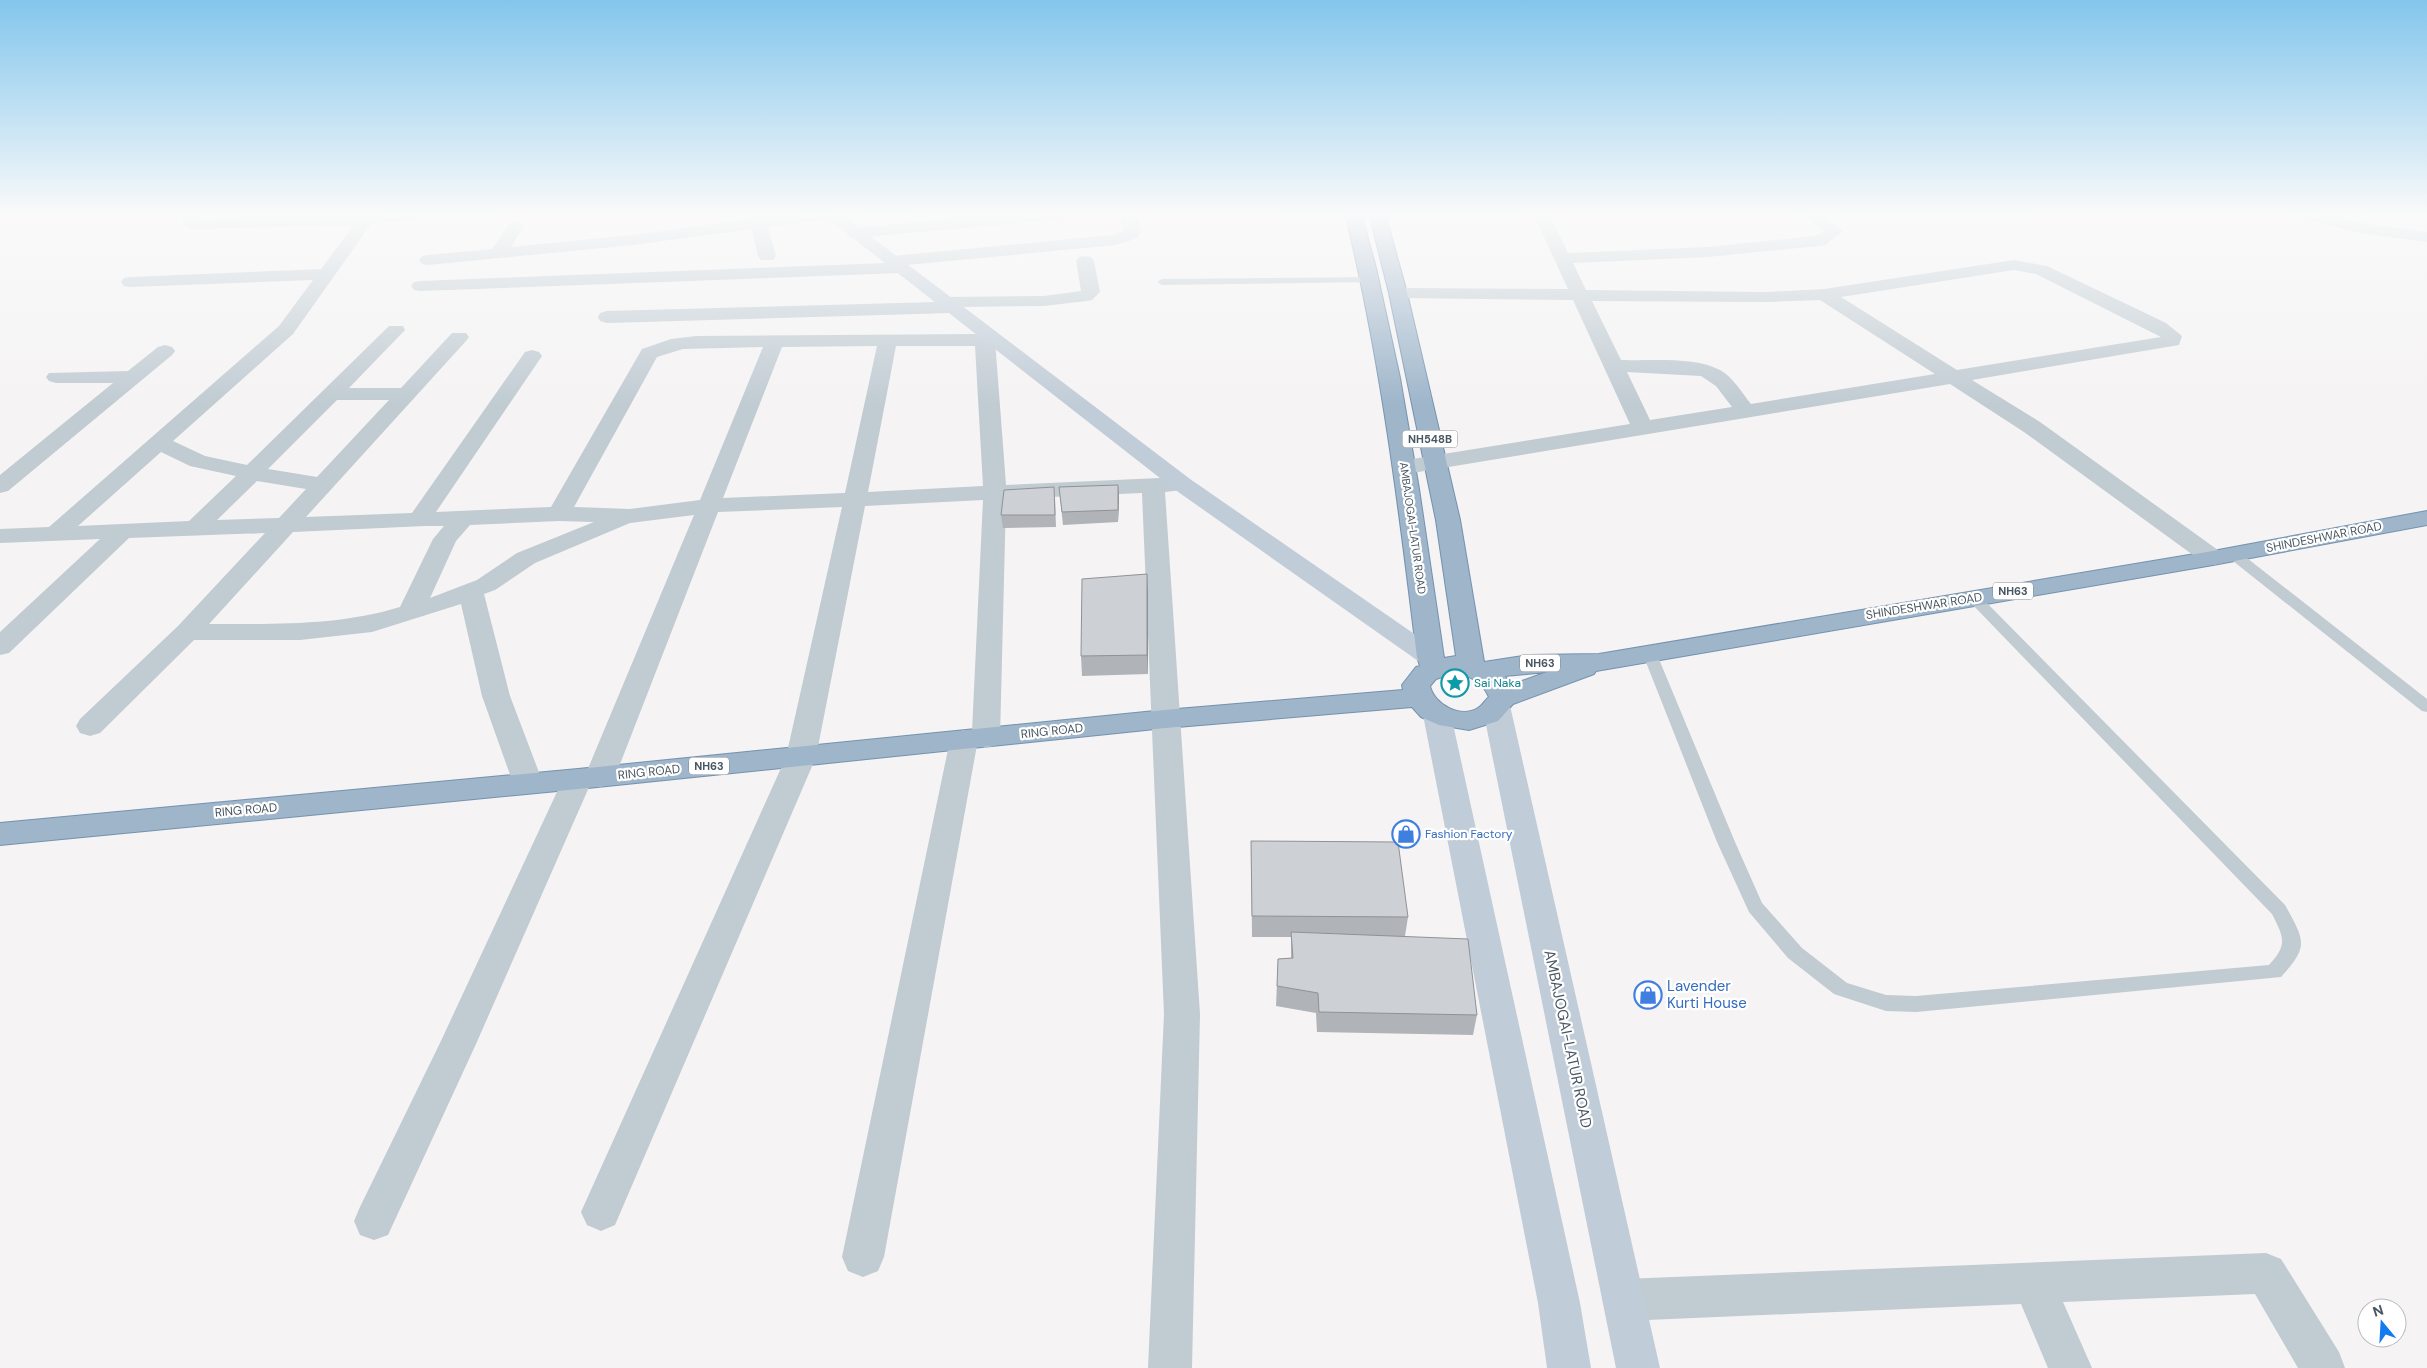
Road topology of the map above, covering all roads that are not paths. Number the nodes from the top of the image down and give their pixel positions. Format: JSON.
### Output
{"nodes":[{"id":1,"x":256,"y":277,"type":"edge"},
{"id":2,"x":324,"y":277,"type":"edge"},
{"id":3,"x":639,"y":277,"type":"edge"},
{"id":4,"x":911,"y":277,"type":"edge"},
{"id":5,"x":1088,"y":277,"type":"edge"},
{"id":6,"x":1371,"y":277,"type":"edge"},
{"id":7,"x":1394,"y":277,"type":"edge"},
{"id":8,"x":1571,"y":277,"type":"edge"},
{"id":9,"x":1936,"y":277,"type":"edge"},
{"id":10,"x":2055,"y":277,"type":"edge"},
{"id":11,"x":1372,"y":280,"type":"junction"},
{"id":12,"x":130,"y":282,"type":"dead end"},
{"id":13,"x":1162,"y":282,"type":"dead end"},
{"id":14,"x":462,"y":285,"type":"junction"},
{"id":15,"x":420,"y":286,"type":"dead end"},
{"id":16,"x":1398,"y":293,"type":"junction"},
{"id":17,"x":1580,"y":294,"type":"junction"},
{"id":18,"x":1824,"y":294,"type":"junction"},
{"id":19,"x":948,"y":305,"type":"junction"},
{"id":20,"x":445,"y":306,"type":"dead end"},
{"id":21,"x":607,"y":316,"type":"dead end"},
{"id":22,"x":396,"y":330,"type":"dead end"},
{"id":23,"x":985,"y":336,"type":"junction"},
{"id":24,"x":459,"y":337,"type":"dead end"},
{"id":25,"x":888,"y":340,"type":"junction"},
{"id":26,"x":775,"y":342,"type":"junction"},
{"id":27,"x":165,"y":351,"type":"dead end"},
{"id":28,"x":532,"y":356,"type":"dead end"},
{"id":29,"x":1614,"y":366,"type":"junction"},
{"id":30,"x":1953,"y":376,"type":"junction"},
{"id":31,"x":56,"y":377,"type":"dead end"},
{"id":32,"x":134,"y":377,"type":"junction"},
{"id":33,"x":332,"y":394,"type":"junction"},
{"id":34,"x":406,"y":394,"type":"junction"},
{"id":35,"x":1746,"y":411,"type":"junction"},
{"id":36,"x":1643,"y":428,"type":"junction"},
{"id":37,"x":159,"y":443,"type":"junction"},
{"id":38,"x":1435,"y":463,"type":"junction"},
{"id":39,"x":1406,"y":467,"type":"junction"},
{"id":40,"x":252,"y":473,"type":"junction"},
{"id":41,"x":1182,"y":484,"type":"junction"},
{"id":42,"x":324,"y":485,"type":"junction"},
{"id":43,"x":1153,"y":485,"type":"junction"},
{"id":44,"x":0,"y":486,"type":"edge"},
{"id":45,"x":995,"y":492,"type":"junction"},
{"id":46,"x":857,"y":499,"type":"junction"},
{"id":47,"x":708,"y":506,"type":"junction"},
{"id":48,"x":559,"y":514,"type":"junction"},
{"id":49,"x":630,"y":516,"type":"junction"},
{"id":50,"x":462,"y":518,"type":"junction"},
{"id":51,"x":2427,"y":518,"type":"edge"},
{"id":52,"x":418,"y":521,"type":"junction"},
{"id":53,"x":287,"y":526,"type":"junction"},
{"id":54,"x":195,"y":529,"type":"junction"},
{"id":55,"x":122,"y":532,"type":"junction"},
{"id":56,"x":55,"y":534,"type":"junction"},
{"id":57,"x":0,"y":536,"type":"edge"},
{"id":58,"x":2223,"y":556,"type":"junction"},
{"id":59,"x":471,"y":591,"type":"junction"},
{"id":60,"x":1974,"y":598,"type":"junction"},
{"id":61,"x":410,"y":613,"type":"junction"},
{"id":62,"x":187,"y":632,"type":"junction"},
{"id":63,"x":0,"y":647,"type":"edge"},
{"id":64,"x":1649,"y":652,"type":"junction"},
{"id":65,"x":1432,"y":662,"type":"junction"},
{"id":66,"x":1599,"y":662,"type":"junction"},
{"id":67,"x":1477,"y":669,"type":"junction"},
{"id":68,"x":1500,"y":704,"type":"junction"},
{"id":69,"x":1427,"y":706,"type":"junction"},
{"id":70,"x":2427,"y":707,"type":"edge"},
{"id":71,"x":1165,"y":719,"type":"junction"},
{"id":72,"x":90,"y":726,"type":"dead end"},
{"id":73,"x":975,"y":739,"type":"junction"},
{"id":74,"x":801,"y":757,"type":"junction"},
{"id":75,"x":589,"y":778,"type":"junction"},
{"id":76,"x":528,"y":783,"type":"junction"},
{"id":77,"x":0,"y":834,"type":"edge"},
{"id":78,"x":601,"y":1212,"type":"dead end"},
{"id":79,"x":374,"y":1221,"type":"dead end"},
{"id":80,"x":863,"y":1257,"type":"dead end"},
{"id":81,"x":2033,"y":1283,"type":"junction"},
{"id":82,"x":1624,"y":1300,"type":"junction"},
{"id":83,"x":1170,"y":1368,"type":"edge"},
{"id":84,"x":1569,"y":1368,"type":"edge"},
{"id":85,"x":1638,"y":1368,"type":"edge"},
{"id":86,"x":2070,"y":1368,"type":"edge"},
{"id":87,"x":2323,"y":1368,"type":"edge"}],
"edges":[{"from":1,"to":12,"type":"street"},
{"from":2,"to":37,"type":"street"},
{"from":3,"to":14,"type":"street"},
{"from":4,"to":19,"type":"main road"},
{"from":5,"to":19,"type":"street"},
{"from":6,"to":11,"type":"highway","name":"AMBAJOGAI-LATUR ROAD","number":"NH548B"},
{"from":7,"to":16,"type":"highway","number":"NH548B"},
{"from":8,"to":17,"type":"street"},
{"from":9,"to":18,"type":"street"},
{"from":10,"to":30,"type":"street"},
{"from":11,"to":13,"type":"lane"},
{"from":11,"to":39,"type":"highway","name":"AMBAJOGAI-LATUR ROAD","number":"NH548B"},
{"from":14,"to":15,"type":"street"},
{"from":14,"to":20,"type":"street"},
{"from":16,"to":17,"type":"street"},
{"from":16,"to":38,"type":"highway","number":"NH548B"},
{"from":17,"to":18,"type":"street"},
{"from":17,"to":29,"type":"street"},
{"from":18,"to":30,"type":"street"},
{"from":19,"to":21,"type":"street"},
{"from":19,"to":23,"type":"main road"},
{"from":22,"to":33,"type":"street"},
{"from":23,"to":25,"type":"street"},
{"from":23,"to":41,"type":"main road"},
{"from":23,"to":45,"type":"street"},
{"from":24,"to":34,"type":"street"},
{"from":25,"to":26,"type":"street"},
{"from":25,"to":46,"type":"street"},
{"from":26,"to":47,"type":"street"},
{"from":26,"to":48,"type":"street"},
{"from":27,"to":32,"type":"street"},
{"from":28,"to":52,"type":"street"},
{"from":29,"to":35,"type":"street"},
{"from":29,"to":36,"type":"street"},
{"from":30,"to":35,"type":"street"},
{"from":30,"to":58,"type":"street"},
{"from":31,"to":32,"type":"street"},
{"from":32,"to":44,"type":"street"},
{"from":33,"to":34,"type":"street"},
{"from":33,"to":40,"type":"street"},
{"from":34,"to":42,"type":"street"},
{"from":35,"to":36,"type":"street"},
{"from":36,"to":38,"type":"street"},
{"from":37,"to":40,"type":"street"},
{"from":37,"to":56,"type":"street"},
{"from":38,"to":39,"type":"street"},
{"from":38,"to":67,"type":"highway","number":"NH548B"},
{"from":39,"to":65,"type":"highway","name":"AMBAJOGAI-LATUR ROAD","number":"NH548B"},
{"from":40,"to":42,"type":"street"},
{"from":40,"to":54,"type":"street"},
{"from":41,"to":43,"type":"street"},
{"from":41,"to":65,"type":"main road"},
{"from":42,"to":53,"type":"street"},
{"from":43,"to":45,"type":"street"},
{"from":43,"to":71,"type":"street"},
{"from":45,"to":46,"type":"street"},
{"from":45,"to":73,"type":"street"},
{"from":46,"to":47,"type":"street"},
{"from":46,"to":74,"type":"street"},
{"from":47,"to":49,"type":"street"},
{"from":47,"to":75,"type":"street"},
{"from":48,"to":49,"type":"street"},
{"from":48,"to":50,"type":"street"},
{"from":49,"to":59,"type":"street"},
{"from":50,"to":52,"type":"street"},
{"from":50,"to":61,"type":"street"},
{"from":51,"to":58,"type":"highway","name":"SHINDESHWAR ROAD","number":"NH63"},
{"from":52,"to":53,"type":"street"},
{"from":53,"to":54,"type":"street"},
{"from":53,"to":62,"type":"street"},
{"from":54,"to":55,"type":"street"},
{"from":55,"to":56,"type":"street"},
{"from":55,"to":63,"type":"street"},
{"from":56,"to":57,"type":"street"},
{"from":58,"to":60,"type":"highway","name":"SHINDESHWAR ROAD","number":"NH63"},
{"from":58,"to":70,"type":"lane"},
{"from":59,"to":61,"type":"street"},
{"from":59,"to":76,"type":"street"},
{"from":60,"to":64,"type":"highway","name":"SHINDESHWAR ROAD","number":"NH63"},
{"from":60,"to":64,"type":"lane"},
{"from":61,"to":62,"type":"street"},
{"from":62,"to":72,"type":"street"},
{"from":64,"to":66,"type":"highway","name":"SHINDESHWAR ROAD","number":"NH63"},
{"from":65,"to":67,"type":"highway"},
{"from":65,"to":69,"type":"highway"},
{"from":66,"to":67,"type":"highway","name":"SHINDESHWAR ROAD","number":"NH63"},
{"from":66,"to":68,"type":"highway","name":"SHINDESHWAR ROAD","number":"NH63"},
{"from":67,"to":68,"type":"highway","name":"AMBAJOGAI-LATUR ROAD"},
{"from":68,"to":69,"type":"highway"},
{"from":68,"to":82,"type":"main road","name":"AMBAJOGAI-LATUR ROAD"},
{"from":69,"to":71,"type":"highway","name":"RING ROAD","number":"NH63"},
{"from":69,"to":84,"type":"main road"},
{"from":71,"to":73,"type":"highway","name":"RING ROAD","number":"NH63"},
{"from":71,"to":83,"type":"street"},
{"from":73,"to":74,"type":"highway","name":"RING ROAD","number":"NH63"},
{"from":73,"to":80,"type":"street"},
{"from":74,"to":75,"type":"highway","name":"RING ROAD","number":"NH63"},
{"from":74,"to":78,"type":"street"},
{"from":75,"to":76,"type":"highway","name":"RING ROAD","number":"NH63"},
{"from":75,"to":79,"type":"street"},
{"from":76,"to":77,"type":"highway","name":"RING ROAD","number":"NH63"},
{"from":81,"to":82,"type":"street"},
{"from":81,"to":86,"type":"street"},
{"from":81,"to":87,"type":"street"},
{"from":82,"to":85,"type":"main road","name":"AMBAJOGAI-LATUR ROAD"}]}
